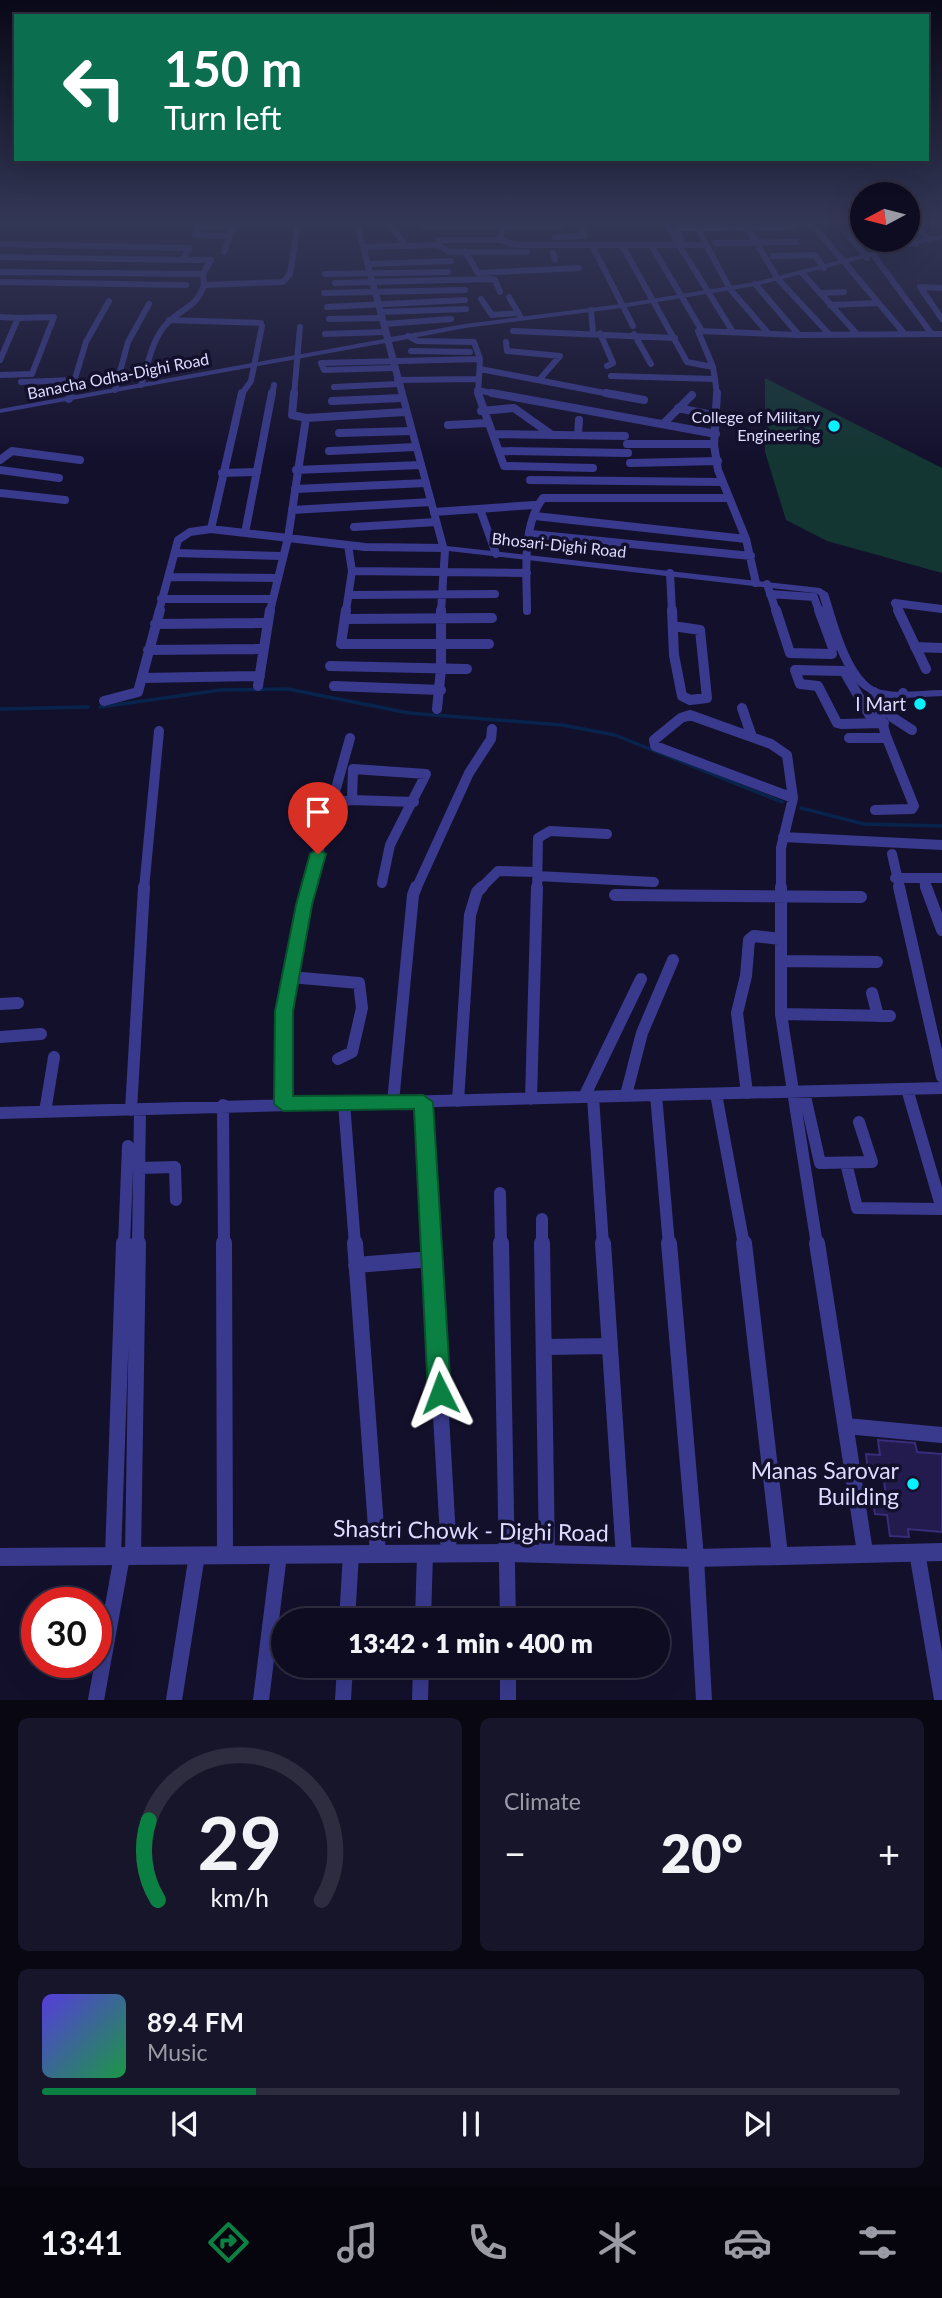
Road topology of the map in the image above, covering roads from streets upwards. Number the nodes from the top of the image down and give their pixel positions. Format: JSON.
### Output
{"nodes":[{"id":1,"x":108,"y":303,"type":"edge"},
{"id":2,"x":195,"y":303,"type":"edge"},
{"id":3,"x":379,"y":303,"type":"edge"},
{"id":4,"x":453,"y":303,"type":"edge"},
{"id":5,"x":484,"y":303,"type":"edge"},
{"id":6,"x":512,"y":303,"type":"edge"},
{"id":7,"x":642,"y":303,"type":"edge"},
{"id":8,"x":653,"y":303,"type":"edge"},
{"id":9,"x":684,"y":303,"type":"edge"},
{"id":10,"x":713,"y":303,"type":"edge"},
{"id":11,"x":742,"y":303,"type":"edge"},
{"id":12,"x":772,"y":303,"type":"edge"},
{"id":13,"x":801,"y":303,"type":"edge"},
{"id":14,"x":870,"y":303,"type":"edge"},
{"id":15,"x":878,"y":303,"type":"edge"},
{"id":16,"x":907,"y":303,"type":"edge"},
{"id":17,"x":149,"y":304,"type":"dead end"},
{"id":18,"x":830,"y":305,"type":"joint"},
{"id":19,"x":621,"y":306,"type":"junction"},
{"id":20,"x":327,"y":307,"type":"dead end"},
{"id":21,"x":466,"y":309,"type":"dead end"},
{"id":22,"x":591,"y":310,"type":"junction"},
{"id":23,"x":558,"y":314,"type":"junction"},
{"id":24,"x":519,"y":316,"type":"junction"},
{"id":25,"x":0,"y":317,"type":"edge"},
{"id":26,"x":19,"y":318,"type":"junction"},
{"id":27,"x":329,"y":319,"type":"dead end"},
{"id":28,"x":451,"y":319,"type":"dead end"},
{"id":29,"x":169,"y":320,"type":"junction"},
{"id":30,"x":383,"y":322,"type":"junction"},
{"id":31,"x":300,"y":327,"type":"dead end"},
{"id":32,"x":633,"y":330,"type":"junction"},
{"id":33,"x":513,"y":331,"type":"dead end"},
{"id":34,"x":702,"y":331,"type":"junction"},
{"id":35,"x":558,"y":332,"type":"junction"},
{"id":36,"x":733,"y":332,"type":"junction"},
{"id":37,"x":903,"y":332,"type":"junction"},
{"id":38,"x":596,"y":333,"type":"junction"},
{"id":39,"x":768,"y":333,"type":"junction"},
{"id":40,"x":931,"y":333,"type":"junction"},
{"id":41,"x":325,"y":334,"type":"dead end"},
{"id":42,"x":858,"y":334,"type":"junction"},
{"id":43,"x":942,"y":334,"type":"edge"},
{"id":44,"x":799,"y":335,"type":"junction"},
{"id":45,"x":830,"y":335,"type":"junction"},
{"id":46,"x":408,"y":336,"type":"junction"},
{"id":47,"x":675,"y":338,"type":"junction"},
{"id":48,"x":506,"y":342,"type":"dead end"},
{"id":49,"x":411,"y":352,"type":"dead end"},
{"id":50,"x":478,"y":355,"type":"junction"},
{"id":51,"x":295,"y":356,"type":"junction"},
{"id":52,"x":0,"y":360,"type":"edge"},
{"id":53,"x":255,"y":363,"type":"junction"},
{"id":54,"x":393,"y":363,"type":"junction"},
{"id":55,"x":651,"y":364,"type":"dead end"},
{"id":56,"x":607,"y":366,"type":"dead end"},
{"id":57,"x":713,"y":367,"type":"junction"},
{"id":58,"x":480,"y":369,"type":"junction"},
{"id":59,"x":0,"y":375,"type":"edge"},
{"id":60,"x":611,"y":376,"type":"dead end"},
{"id":61,"x":31,"y":378,"type":"junction"},
{"id":62,"x":479,"y":379,"type":"junction"},
{"id":63,"x":715,"y":379,"type":"junction"},
{"id":64,"x":74,"y":380,"type":"junction"},
{"id":65,"x":539,"y":380,"type":"junction"},
{"id":66,"x":0,"y":382,"type":"edge"},
{"id":67,"x":397,"y":382,"type":"junction"},
{"id":68,"x":601,"y":383,"type":"dead end"},
{"id":69,"x":141,"y":385,"type":"junction"},
{"id":70,"x":274,"y":386,"type":"dead end"},
{"id":71,"x":574,"y":386,"type":"junction"},
{"id":72,"x":334,"y":387,"type":"dead end"},
{"id":73,"x":115,"y":390,"type":"junction"},
{"id":74,"x":477,"y":390,"type":"junction"},
{"id":75,"x":594,"y":390,"type":"junction"},
{"id":76,"x":624,"y":393,"type":"junction"},
{"id":77,"x":692,"y":395,"type":"dead end"},
{"id":78,"x":401,"y":398,"type":"junction"},
{"id":79,"x":69,"y":399,"type":"junction"},
{"id":80,"x":644,"y":400,"type":"dead end"},
{"id":81,"x":332,"y":401,"type":"dead end"},
{"id":82,"x":558,"y":404,"type":"junction"},
{"id":83,"x":619,"y":404,"type":"dead end"},
{"id":84,"x":678,"y":408,"type":"junction"},
{"id":85,"x":0,"y":411,"type":"edge"},
{"id":86,"x":481,"y":411,"type":"junction"},
{"id":87,"x":405,"y":412,"type":"junction"},
{"id":88,"x":707,"y":414,"type":"dead end"},
{"id":89,"x":306,"y":418,"type":"junction"},
{"id":90,"x":579,"y":419,"type":"dead end"},
{"id":91,"x":487,"y":423,"type":"junction"},
{"id":92,"x":663,"y":424,"type":"junction"},
{"id":93,"x":448,"y":425,"type":"dead end"},
{"id":94,"x":411,"y":431,"type":"junction"},
{"id":95,"x":339,"y":433,"type":"dead end"},
{"id":96,"x":495,"y":434,"type":"junction"},
{"id":97,"x":716,"y":434,"type":"junction"},
{"id":98,"x":552,"y":435,"type":"junction"},
{"id":99,"x":578,"y":435,"type":"junction"},
{"id":100,"x":626,"y":441,"type":"junction"},
{"id":101,"x":714,"y":444,"type":"junction"},
{"id":102,"x":416,"y":447,"type":"junction"},
{"id":103,"x":329,"y":451,"type":"dead end"},
{"id":104,"x":500,"y":451,"type":"junction"},
{"id":105,"x":0,"y":460,"type":"edge"},
{"id":106,"x":80,"y":460,"type":"dead end"},
{"id":107,"x":718,"y":461,"type":"junction"},
{"id":108,"x":630,"y":463,"type":"junction"},
{"id":109,"x":422,"y":465,"type":"junction"},
{"id":110,"x":593,"y":468,"type":"dead end"},
{"id":111,"x":0,"y":470,"type":"edge"},
{"id":112,"x":296,"y":470,"type":"junction"},
{"id":113,"x":222,"y":472,"type":"junction"},
{"id":114,"x":257,"y":472,"type":"junction"},
{"id":115,"x":58,"y":478,"type":"dead end"},
{"id":116,"x":530,"y":480,"type":"dead end"},
{"id":117,"x":631,"y":480,"type":"junction"},
{"id":118,"x":721,"y":482,"type":"junction"},
{"id":119,"x":426,"y":483,"type":"junction"},
{"id":120,"x":295,"y":489,"type":"junction"},
{"id":121,"x":0,"y":493,"type":"edge"},
{"id":122,"x":633,"y":497,"type":"junction"},
{"id":123,"x":726,"y":498,"type":"junction"},
{"id":124,"x":65,"y":500,"type":"dead end"},
{"id":125,"x":431,"y":502,"type":"junction"},
{"id":126,"x":534,"y":505,"type":"junction"},
{"id":127,"x":480,"y":509,"type":"junction"},
{"id":128,"x":292,"y":510,"type":"junction"},
{"id":129,"x":434,"y":512,"type":"junction"},
{"id":130,"x":535,"y":516,"type":"junction"},
{"id":131,"x":436,"y":522,"type":"junction"},
{"id":132,"x":354,"y":527,"type":"dead end"},
{"id":133,"x":211,"y":529,"type":"junction"},
{"id":134,"x":246,"y":533,"type":"junction"},
{"id":135,"x":531,"y":534,"type":"junction"},
{"id":136,"x":288,"y":538,"type":"junction"},
{"id":137,"x":746,"y":538,"type":"junction"},
{"id":138,"x":348,"y":545,"type":"junction"},
{"id":139,"x":444,"y":549,"type":"junction"},
{"id":140,"x":175,"y":553,"type":"junction"},
{"id":141,"x":496,"y":554,"type":"junction"},
{"id":142,"x":281,"y":556,"type":"junction"},
{"id":143,"x":751,"y":556,"type":"junction"},
{"id":144,"x":527,"y":558,"type":"junction"},
{"id":145,"x":352,"y":571,"type":"junction"},
{"id":146,"x":441,"y":572,"type":"junction"},
{"id":147,"x":527,"y":573,"type":"junction"},
{"id":148,"x":670,"y":573,"type":"junction"},
{"id":149,"x":168,"y":578,"type":"junction"},
{"id":150,"x":276,"y":578,"type":"junction"},
{"id":151,"x":756,"y":583,"type":"junction"},
{"id":152,"x":769,"y":589,"type":"junction"},
{"id":153,"x":495,"y":594,"type":"dead end"},
{"id":154,"x":350,"y":595,"type":"junction"},
{"id":155,"x":440,"y":595,"type":"junction"},
{"id":156,"x":161,"y":599,"type":"junction"},
{"id":157,"x":272,"y":599,"type":"junction"},
{"id":158,"x":942,"y":609,"type":"edge"},
{"id":159,"x":527,"y":611,"type":"dead end"},
{"id":160,"x":492,"y":618,"type":"dead end"},
{"id":161,"x":439,"y":619,"type":"junction"},
{"id":162,"x":347,"y":620,"type":"junction"},
{"id":163,"x":267,"y":623,"type":"junction"},
{"id":164,"x":155,"y":624,"type":"junction"},
{"id":165,"x":673,"y":626,"type":"junction"},
{"id":166,"x":442,"y":643,"type":"junction"},
{"id":167,"x":489,"y":644,"type":"dead end"},
{"id":168,"x":915,"y":648,"type":"junction"},
{"id":169,"x":942,"y":648,"type":"edge"},
{"id":170,"x":263,"y":649,"type":"junction"},
{"id":171,"x":148,"y":650,"type":"junction"},
{"id":172,"x":330,"y":666,"type":"dead end"},
{"id":173,"x":442,"y":668,"type":"junction"},
{"id":174,"x":467,"y":669,"type":"dead end"},
{"id":175,"x":926,"y":669,"type":"dead end"},
{"id":176,"x":142,"y":678,"type":"junction"},
{"id":177,"x":334,"y":686,"type":"dead end"},
{"id":178,"x":441,"y":690,"type":"junction"},
{"id":179,"x":874,"y":692,"type":"junction"},
{"id":180,"x":903,"y":693,"type":"junction"},
{"id":181,"x":942,"y":693,"type":"edge"},
{"id":182,"x":104,"y":701,"type":"dead end"},
{"id":183,"x":742,"y":708,"type":"dead end"},
{"id":184,"x":437,"y":709,"type":"dead end"},
{"id":185,"x":879,"y":723,"type":"junction"},
{"id":186,"x":492,"y":729,"type":"dead end"},
{"id":187,"x":912,"y":730,"type":"dead end"},
{"id":188,"x":159,"y":731,"type":"dead end"},
{"id":189,"x":752,"y":737,"type":"junction"},
{"id":190,"x":350,"y":738,"type":"dead end"},
{"id":191,"x":849,"y":738,"type":"dead end"},
{"id":192,"x":887,"y":738,"type":"junction"},
{"id":193,"x":793,"y":798,"type":"junction"},
{"id":194,"x":352,"y":800,"type":"junction"},
{"id":195,"x":414,"y":802,"type":"junction"},
{"id":196,"x":332,"y":803,"type":"junction"},
{"id":197,"x":875,"y":810,"type":"dead end"},
{"id":198,"x":607,"y":834,"type":"dead end"},
{"id":199,"x":783,"y":837,"type":"junction"},
{"id":200,"x":942,"y":845,"type":"edge"},
{"id":201,"x":892,"y":854,"type":"dead end"},
{"id":202,"x":537,"y":874,"type":"junction"},
{"id":203,"x":895,"y":878,"type":"junction"},
{"id":204,"x":923,"y":878,"type":"junction"},
{"id":205,"x":942,"y":878,"type":"edge"},
{"id":206,"x":654,"y":882,"type":"dead end"},
{"id":207,"x":382,"y":883,"type":"dead end"},
{"id":208,"x":615,"y":895,"type":"dead end"},
{"id":209,"x":782,"y":896,"type":"junction"},
{"id":210,"x":860,"y":897,"type":"dead end"},
{"id":211,"x":942,"y":930,"type":"edge"},
{"id":212,"x":781,"y":939,"type":"junction"},
{"id":213,"x":673,"y":960,"type":"dead end"},
{"id":214,"x":781,"y":961,"type":"junction"},
{"id":215,"x":877,"y":962,"type":"dead end"},
{"id":216,"x":290,"y":977,"type":"junction"},
{"id":217,"x":641,"y":979,"type":"dead end"},
{"id":218,"x":872,"y":993,"type":"dead end"},
{"id":219,"x":18,"y":1003,"type":"dead end"},
{"id":220,"x":0,"y":1004,"type":"edge"},
{"id":221,"x":781,"y":1014,"type":"junction"},
{"id":222,"x":41,"y":1034,"type":"dead end"},
{"id":223,"x":0,"y":1037,"type":"edge"},
{"id":224,"x":54,"y":1057,"type":"dead end"},
{"id":225,"x":338,"y":1059,"type":"dead end"},
{"id":226,"x":942,"y":1077,"type":"edge"},
{"id":227,"x":942,"y":1088,"type":"edge"},
{"id":228,"x":907,"y":1089,"type":"junction"},
{"id":229,"x":799,"y":1092,"type":"junction"},
{"id":230,"x":747,"y":1093,"type":"junction"},
{"id":231,"x":716,"y":1094,"type":"junction"},
{"id":232,"x":626,"y":1095,"type":"junction"},
{"id":233,"x":656,"y":1095,"type":"junction"},
{"id":234,"x":589,"y":1097,"type":"junction"},
{"id":235,"x":531,"y":1098,"type":"junction"},
{"id":236,"x":458,"y":1101,"type":"junction"},
{"id":237,"x":393,"y":1102,"type":"junction"},
{"id":238,"x":423,"y":1102,"type":"junction"},
{"id":239,"x":344,"y":1103,"type":"junction"},
{"id":240,"x":283,"y":1104,"type":"junction"},
{"id":241,"x":223,"y":1105,"type":"junction"},
{"id":242,"x":136,"y":1109,"type":"junction"},
{"id":243,"x":45,"y":1112,"type":"junction"},
{"id":244,"x":0,"y":1113,"type":"edge"},
{"id":245,"x":859,"y":1122,"type":"dead end"},
{"id":246,"x":128,"y":1146,"type":"dead end"},
{"id":247,"x":846,"y":1163,"type":"junction"},
{"id":248,"x":139,"y":1168,"type":"junction"},
{"id":249,"x":500,"y":1193,"type":"dead end"},
{"id":250,"x":176,"y":1200,"type":"dead end"},
{"id":251,"x":542,"y":1219,"type":"dead end"},
{"id":252,"x":432,"y":1259,"type":"junction"},
{"id":253,"x":356,"y":1265,"type":"junction"},
{"id":254,"x":544,"y":1346,"type":"junction"},
{"id":255,"x":610,"y":1346,"type":"junction"},
{"id":256,"x":846,"y":1426,"type":"junction"},
{"id":257,"x":942,"y":1436,"type":"edge"},
{"id":258,"x":865,"y":1552,"type":"junction"},
{"id":259,"x":917,"y":1552,"type":"junction"},
{"id":260,"x":942,"y":1552,"type":"edge"},
{"id":261,"x":508,"y":1553,"type":"junction"},
{"id":262,"x":351,"y":1554,"type":"junction"},
{"id":263,"x":378,"y":1554,"type":"junction"},
{"id":264,"x":425,"y":1554,"type":"junction"},
{"id":265,"x":449,"y":1554,"type":"junction"},
{"id":266,"x":197,"y":1555,"type":"junction"},
{"id":267,"x":225,"y":1555,"type":"junction"},
{"id":268,"x":278,"y":1555,"type":"junction"},
{"id":269,"x":547,"y":1555,"type":"junction"},
{"id":270,"x":780,"y":1555,"type":"junction"},
{"id":271,"x":123,"y":1556,"type":"junction"},
{"id":272,"x":0,"y":1557,"type":"edge"},
{"id":273,"x":625,"y":1557,"type":"junction"},
{"id":274,"x":696,"y":1558,"type":"junction"},
{"id":275,"x":348,"y":1608,"type":"edge"},
{"id":276,"x":423,"y":1608,"type":"edge"},
{"id":277,"x":508,"y":1608,"type":"edge"},
{"id":278,"x":344,"y":1678,"type":"edge"},
{"id":279,"x":421,"y":1678,"type":"edge"},
{"id":280,"x":508,"y":1678,"type":"edge"},
{"id":281,"x":96,"y":1699,"type":"edge"},
{"id":282,"x":174,"y":1699,"type":"edge"},
{"id":283,"x":261,"y":1699,"type":"edge"},
{"id":284,"x":343,"y":1699,"type":"edge"},
{"id":285,"x":420,"y":1699,"type":"edge"},
{"id":286,"x":508,"y":1699,"type":"edge"},
{"id":287,"x":704,"y":1699,"type":"edge"},
{"id":288,"x":942,"y":1699,"type":"edge"}],
"edges":[{"from":1,"to":64,"type":"street"},
{"from":2,"to":29,"type":"street"},
{"from":3,"to":30,"type":"street"},
{"from":4,"to":30,"type":"street"},
{"from":5,"to":24,"type":"street"},
{"from":6,"to":24,"type":"street"},
{"from":7,"to":19,"type":"street","name":"Banacha Odha-Dighi Road"},
{"from":8,"to":47,"type":"street"},
{"from":9,"to":34,"type":"street"},
{"from":10,"to":36,"type":"street"},
{"from":11,"to":39,"type":"street"},
{"from":12,"to":44,"type":"street"},
{"from":13,"to":45,"type":"street"},
{"from":14,"to":18,"type":"street"},
{"from":15,"to":37,"type":"street"},
{"from":16,"to":40,"type":"street"},
{"from":17,"to":73,"type":"street"},
{"from":18,"to":42,"type":"street"},
{"from":19,"to":22,"type":"street","name":"Banacha Odha-Dighi Road"},
{"from":19,"to":32,"type":"street"},
{"from":20,"to":30,"type":"street"},
{"from":21,"to":30,"type":"street"},
{"from":22,"to":23,"type":"street","name":"Banacha Odha-Dighi Road"},
{"from":22,"to":38,"type":"street"},
{"from":23,"to":24,"type":"street","name":"Banacha Odha-Dighi Road"},
{"from":23,"to":35,"type":"street"},
{"from":24,"to":46,"type":"street","name":"Banacha Odha-Dighi Road"},
{"from":25,"to":26,"type":"street"},
{"from":26,"to":52,"type":"street"},
{"from":26,"to":61,"type":"street"},
{"from":27,"to":30,"type":"street"},
{"from":28,"to":30,"type":"street"},
{"from":29,"to":53,"type":"street"},
{"from":29,"to":69,"type":"street"},
{"from":30,"to":41,"type":"street"},
{"from":30,"to":46,"type":"street","name":"Banacha Odha-Dighi Road"},
{"from":30,"to":51,"type":"street","name":"Banacha Odha-Dighi Road"},
{"from":30,"to":54,"type":"street"},
{"from":31,"to":51,"type":"street"},
{"from":32,"to":38,"type":"street"},
{"from":32,"to":47,"type":"street"},
{"from":32,"to":55,"type":"street"},
{"from":33,"to":35,"type":"street"},
{"from":34,"to":36,"type":"street"},
{"from":34,"to":57,"type":"street"},
{"from":35,"to":38,"type":"street"},
{"from":36,"to":39,"type":"street"},
{"from":37,"to":40,"type":"street"},
{"from":37,"to":42,"type":"street"},
{"from":38,"to":56,"type":"street"},
{"from":39,"to":44,"type":"street"},
{"from":40,"to":43,"type":"street"},
{"from":42,"to":45,"type":"street"},
{"from":44,"to":45,"type":"street"},
{"from":46,"to":50,"type":"street"},
{"from":47,"to":57,"type":"street"},
{"from":48,"to":65,"type":"street"},
{"from":49,"to":50,"type":"street"},
{"from":50,"to":54,"type":"street"},
{"from":50,"to":58,"type":"street"},
{"from":51,"to":53,"type":"street","name":"Banacha Odha-Dighi Road"},
{"from":51,"to":89,"type":"street"},
{"from":53,"to":69,"type":"street","name":"Banacha Odha-Dighi Road"},
{"from":53,"to":113,"type":"street"},
{"from":54,"to":54,"type":"street"},
{"from":54,"to":67,"type":"street"},
{"from":57,"to":63,"type":"street"},
{"from":58,"to":62,"type":"street"},
{"from":58,"to":65,"type":"street"},
{"from":59,"to":61,"type":"street"},
{"from":60,"to":63,"type":"street"},
{"from":61,"to":64,"type":"street"},
{"from":61,"to":66,"type":"street"},
{"from":62,"to":67,"type":"street"},
{"from":62,"to":74,"type":"street"},
{"from":63,"to":97,"type":"street"},
{"from":64,"to":79,"type":"street"},
{"from":65,"to":71,"type":"street"},
{"from":67,"to":72,"type":"street"},
{"from":67,"to":78,"type":"street"},
{"from":68,"to":75,"type":"street"},
{"from":69,"to":73,"type":"street","name":"Banacha Odha-Dighi Road"},
{"from":70,"to":114,"type":"street"},
{"from":71,"to":75,"type":"street"},
{"from":71,"to":82,"type":"street"},
{"from":73,"to":79,"type":"street","name":"Banacha Odha-Dighi Road"},
{"from":74,"to":82,"type":"street"},
{"from":74,"to":86,"type":"street"},
{"from":75,"to":76,"type":"street"},
{"from":76,"to":80,"type":"street"},
{"from":76,"to":83,"type":"street"},
{"from":77,"to":84,"type":"street"},
{"from":78,"to":81,"type":"street"},
{"from":78,"to":87,"type":"street"},
{"from":79,"to":85,"type":"street","name":"Banacha Odha-Dighi Road"},
{"from":82,"to":92,"type":"street"},
{"from":84,"to":88,"type":"street"},
{"from":84,"to":92,"type":"street"},
{"from":86,"to":91,"type":"street"},
{"from":86,"to":98,"type":"street"},
{"from":87,"to":89,"type":"street"},
{"from":87,"to":94,"type":"street"},
{"from":89,"to":112,"type":"street"},
{"from":90,"to":99,"type":"street"},
{"from":91,"to":93,"type":"street"},
{"from":91,"to":96,"type":"street"},
{"from":92,"to":97,"type":"street"},
{"from":94,"to":95,"type":"street"},
{"from":94,"to":102,"type":"street"},
{"from":96,"to":98,"type":"street"},
{"from":96,"to":104,"type":"street"},
{"from":97,"to":101,"type":"street"},
{"from":98,"to":99,"type":"street"},
{"from":99,"to":100,"type":"street"},
{"from":100,"to":101,"type":"street"},
{"from":100,"to":104,"type":"street"},
{"from":100,"to":108,"type":"street"},
{"from":101,"to":107,"type":"street"},
{"from":102,"to":103,"type":"street"},
{"from":102,"to":109,"type":"street"},
{"from":104,"to":110,"type":"street"},
{"from":105,"to":106,"type":"street"},
{"from":107,"to":108,"type":"street"},
{"from":107,"to":118,"type":"street"},
{"from":108,"to":117,"type":"street"},
{"from":109,"to":112,"type":"street"},
{"from":109,"to":119,"type":"street"},
{"from":111,"to":115,"type":"street"},
{"from":112,"to":120,"type":"street"},
{"from":113,"to":114,"type":"street"},
{"from":113,"to":133,"type":"street"},
{"from":114,"to":134,"type":"street"},
{"from":116,"to":117,"type":"street"},
{"from":117,"to":118,"type":"street"},
{"from":117,"to":122,"type":"street"},
{"from":118,"to":123,"type":"street"},
{"from":119,"to":120,"type":"street"},
{"from":119,"to":125,"type":"street"},
{"from":120,"to":128,"type":"street"},
{"from":121,"to":124,"type":"street"},
{"from":122,"to":123,"type":"street"},
{"from":122,"to":126,"type":"street"},
{"from":123,"to":137,"type":"street"},
{"from":125,"to":128,"type":"street"},
{"from":125,"to":129,"type":"street"},
{"from":126,"to":127,"type":"street"},
{"from":126,"to":130,"type":"street"},
{"from":127,"to":129,"type":"street"},
{"from":127,"to":141,"type":"street"},
{"from":128,"to":136,"type":"street"},
{"from":129,"to":131,"type":"street"},
{"from":130,"to":135,"type":"street"},
{"from":130,"to":137,"type":"street"},
{"from":131,"to":132,"type":"street"},
{"from":131,"to":139,"type":"street"},
{"from":133,"to":134,"type":"street"},
{"from":133,"to":140,"type":"street"},
{"from":134,"to":136,"type":"street"},
{"from":135,"to":143,"type":"street"},
{"from":135,"to":144,"type":"street"},
{"from":136,"to":138,"type":"street"},
{"from":136,"to":142,"type":"street"},
{"from":137,"to":143,"type":"street"},
{"from":138,"to":139,"type":"street"},
{"from":138,"to":145,"type":"street"},
{"from":139,"to":141,"type":"street","name":"Bhosari-Dighi Road"},
{"from":139,"to":146,"type":"street"},
{"from":140,"to":142,"type":"street"},
{"from":140,"to":149,"type":"street"},
{"from":141,"to":144,"type":"street","name":"Bhosari-Dighi Road"},
{"from":142,"to":150,"type":"street"},
{"from":143,"to":151,"type":"street"},
{"from":144,"to":147,"type":"street"},
{"from":144,"to":148,"type":"street","name":"Bhosari-Dighi Road"},
{"from":145,"to":146,"type":"street"},
{"from":145,"to":154,"type":"street"},
{"from":146,"to":147,"type":"street"},
{"from":146,"to":155,"type":"street"},
{"from":147,"to":159,"type":"street"},
{"from":148,"to":151,"type":"street","name":"Bhosari-Dighi Road"},
{"from":148,"to":165,"type":"street"},
{"from":149,"to":150,"type":"street"},
{"from":149,"to":156,"type":"street"},
{"from":150,"to":157,"type":"street"},
{"from":151,"to":152,"type":"street","name":"Bhosari-Dighi Road"},
{"from":152,"to":152,"type":"street"},
{"from":152,"to":179,"type":"street","name":"Bhosari-Dighi Road"},
{"from":153,"to":155,"type":"street"},
{"from":154,"to":155,"type":"street"},
{"from":154,"to":162,"type":"street"},
{"from":155,"to":161,"type":"street"},
{"from":156,"to":157,"type":"street"},
{"from":156,"to":164,"type":"street"},
{"from":157,"to":163,"type":"street"},
{"from":158,"to":168,"type":"street"},
{"from":160,"to":161,"type":"street"},
{"from":161,"to":162,"type":"street"},
{"from":161,"to":166,"type":"street"},
{"from":162,"to":166,"type":"street"},
{"from":163,"to":164,"type":"street"},
{"from":163,"to":170,"type":"street"},
{"from":164,"to":171,"type":"street"},
{"from":165,"to":165,"type":"street"},
{"from":166,"to":167,"type":"street"},
{"from":166,"to":173,"type":"street"},
{"from":168,"to":169,"type":"street"},
{"from":168,"to":175,"type":"street"},
{"from":170,"to":171,"type":"street"},
{"from":170,"to":176,"type":"street"},
{"from":171,"to":176,"type":"street"},
{"from":172,"to":173,"type":"street"},
{"from":173,"to":174,"type":"street"},
{"from":173,"to":178,"type":"street"},
{"from":176,"to":182,"type":"street"},
{"from":177,"to":178,"type":"street"},
{"from":178,"to":184,"type":"street"},
{"from":179,"to":180,"type":"street"},
{"from":179,"to":185,"type":"street"},
{"from":180,"to":181,"type":"street"},
{"from":180,"to":187,"type":"street"},
{"from":183,"to":189,"type":"street"},
{"from":185,"to":185,"type":"street"},
{"from":185,"to":192,"type":"street"},
{"from":186,"to":237,"type":"street"},
{"from":188,"to":242,"type":"street"},
{"from":189,"to":193,"type":"street"},
{"from":189,"to":193,"type":"street"},
{"from":190,"to":196,"type":"street"},
{"from":191,"to":192,"type":"street"},
{"from":192,"to":197,"type":"street"},
{"from":193,"to":199,"type":"street"},
{"from":194,"to":195,"type":"street"},
{"from":194,"to":195,"type":"street"},
{"from":194,"to":196,"type":"street"},
{"from":195,"to":207,"type":"street"},
{"from":196,"to":216,"type":"street"},
{"from":198,"to":202,"type":"street"},
{"from":199,"to":200,"type":"street"},
{"from":199,"to":209,"type":"street"},
{"from":201,"to":203,"type":"street"},
{"from":202,"to":206,"type":"street"},
{"from":202,"to":235,"type":"street"},
{"from":202,"to":236,"type":"street"},
{"from":203,"to":204,"type":"street"},
{"from":203,"to":226,"type":"street"},
{"from":204,"to":205,"type":"street"},
{"from":204,"to":211,"type":"street"},
{"from":208,"to":209,"type":"street"},
{"from":209,"to":210,"type":"street"},
{"from":209,"to":212,"type":"street"},
{"from":212,"to":214,"type":"street"},
{"from":212,"to":230,"type":"street"},
{"from":213,"to":232,"type":"street"},
{"from":214,"to":215,"type":"street"},
{"from":214,"to":221,"type":"street"},
{"from":216,"to":225,"type":"street"},
{"from":216,"to":240,"type":"street"},
{"from":217,"to":234,"type":"street"},
{"from":218,"to":221,"type":"street"},
{"from":219,"to":220,"type":"street"},
{"from":221,"to":229,"type":"street"},
{"from":222,"to":223,"type":"street"},
{"from":224,"to":243,"type":"street"},
{"from":227,"to":228,"type":"street"},
{"from":228,"to":229,"type":"street"},
{"from":228,"to":247,"type":"street"},
{"from":229,"to":230,"type":"street"},
{"from":229,"to":247,"type":"street"},
{"from":229,"to":256,"type":"street"},
{"from":230,"to":231,"type":"street"},
{"from":231,"to":233,"type":"street"},
{"from":231,"to":270,"type":"street"},
{"from":232,"to":233,"type":"street"},
{"from":232,"to":234,"type":"street"},
{"from":233,"to":274,"type":"street"},
{"from":234,"to":235,"type":"street"},
{"from":234,"to":255,"type":"street"},
{"from":235,"to":236,"type":"street"},
{"from":236,"to":238,"type":"street"},
{"from":237,"to":238,"type":"street"},
{"from":237,"to":239,"type":"street"},
{"from":238,"to":252,"type":"street"},
{"from":239,"to":240,"type":"street"},
{"from":239,"to":253,"type":"street"},
{"from":240,"to":241,"type":"street"},
{"from":241,"to":242,"type":"street"},
{"from":241,"to":267,"type":"street"},
{"from":242,"to":243,"type":"street"},
{"from":242,"to":248,"type":"street"},
{"from":243,"to":244,"type":"street"},
{"from":245,"to":247,"type":"street"},
{"from":246,"to":271,"type":"street"},
{"from":248,"to":250,"type":"street"},
{"from":248,"to":271,"type":"street"},
{"from":249,"to":261,"type":"street"},
{"from":251,"to":254,"type":"street"},
{"from":252,"to":253,"type":"street"},
{"from":252,"to":265,"type":"street"},
{"from":253,"to":263,"type":"street"},
{"from":254,"to":255,"type":"street"},
{"from":254,"to":269,"type":"street"},
{"from":255,"to":273,"type":"street"},
{"from":256,"to":257,"type":"street"},
{"from":256,"to":258,"type":"street"},
{"from":258,"to":259,"type":"street","name":"Shastri Chowk - Dighi Road"},
{"from":258,"to":270,"type":"street","name":"Shastri Chowk - Dighi Road"},
{"from":259,"to":260,"type":"street","name":"Shastri Chowk - Dighi Road"},
{"from":259,"to":288,"type":"street"},
{"from":261,"to":265,"type":"street","name":"Shastri Chowk - Dighi Road"},
{"from":261,"to":269,"type":"street","name":"Shastri Chowk - Dighi Road"},
{"from":261,"to":277,"type":"street"},
{"from":262,"to":263,"type":"street","name":"Shastri Chowk - Dighi Road"},
{"from":262,"to":268,"type":"street","name":"Shastri Chowk - Dighi Road"},
{"from":262,"to":275,"type":"street"},
{"from":263,"to":264,"type":"street","name":"Shastri Chowk - Dighi Road"},
{"from":264,"to":265,"type":"street","name":"Shastri Chowk - Dighi Road"},
{"from":264,"to":276,"type":"street"},
{"from":266,"to":267,"type":"street","name":"Shastri Chowk - Dighi Road"},
{"from":266,"to":271,"type":"street","name":"Shastri Chowk - Dighi Road"},
{"from":266,"to":282,"type":"street"},
{"from":267,"to":268,"type":"street","name":"Shastri Chowk - Dighi Road"},
{"from":268,"to":283,"type":"street"},
{"from":269,"to":273,"type":"street","name":"Shastri Chowk - Dighi Road"},
{"from":270,"to":274,"type":"street","name":"Shastri Chowk - Dighi Road"},
{"from":271,"to":272,"type":"street","name":"Shastri Chowk - Dighi Road"},
{"from":271,"to":281,"type":"street"},
{"from":273,"to":274,"type":"street","name":"Shastri Chowk - Dighi Road"},
{"from":274,"to":287,"type":"street"},
{"from":278,"to":284,"type":"street"},
{"from":279,"to":285,"type":"street"},
{"from":280,"to":286,"type":"street"}]}
